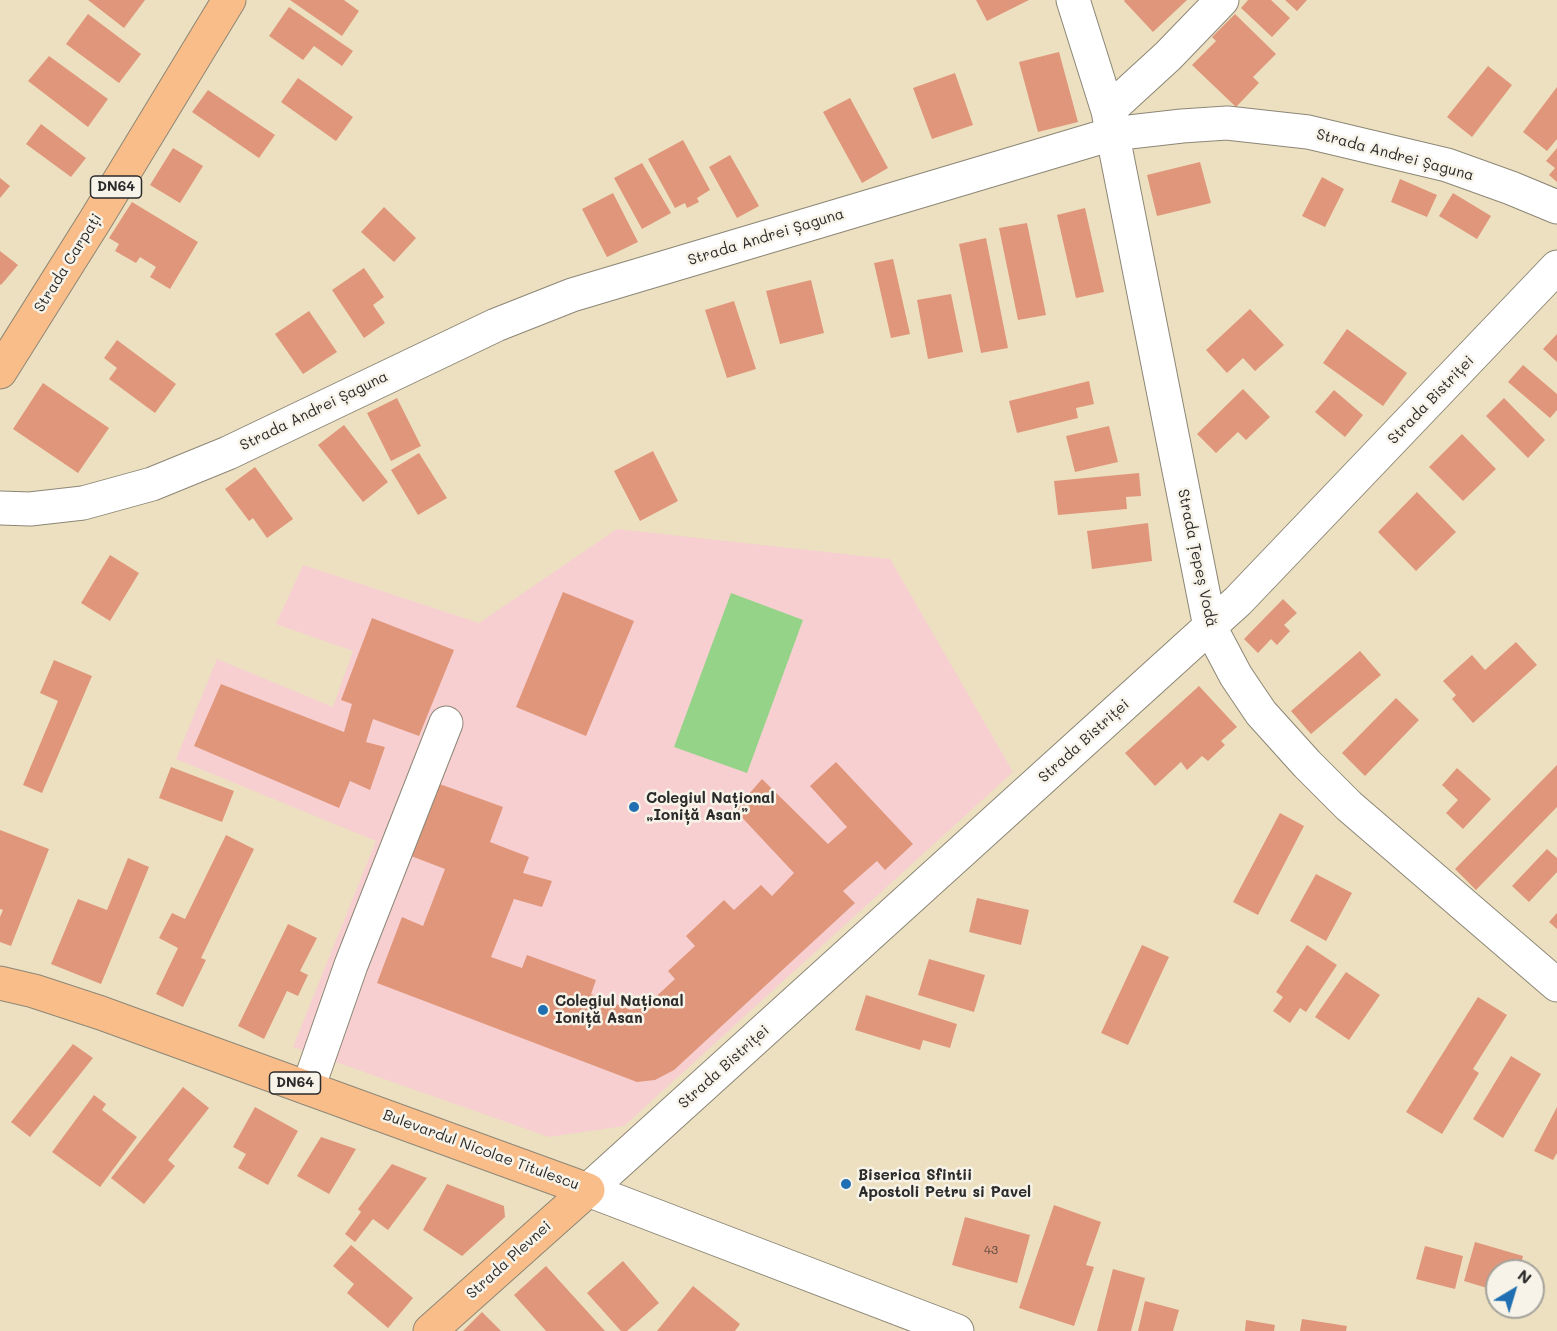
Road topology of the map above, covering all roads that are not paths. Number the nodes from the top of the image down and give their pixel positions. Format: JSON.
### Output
{"nodes":[{"id":1,"x":229,"y":0,"type":"edge"},
{"id":2,"x":1073,"y":0,"type":"edge"},
{"id":3,"x":1222,"y":0,"type":"edge"},
{"id":4,"x":1110,"y":123,"type":"junction"},
{"id":5,"x":1557,"y":207,"type":"edge"},
{"id":6,"x":1557,"y":267,"type":"edge"},
{"id":7,"x":0,"y":372,"type":"edge"},
{"id":8,"x":0,"y":508,"type":"edge"},
{"id":9,"x":1210,"y":627,"type":"junction"},
{"id":10,"x":446,"y":723,"type":"dead end"},
{"id":11,"x":0,"y":983,"type":"edge"},
{"id":12,"x":1557,"y":985,"type":"edge"},
{"id":13,"x":308,"y":1088,"type":"junction"},
{"id":14,"x":588,"y":1190,"type":"junction"},
{"id":15,"x":430,"y":1331,"type":"edge"},
{"id":16,"x":957,"y":1331,"type":"edge"}],
"edges":[{"from":1,"to":7,"type":"main road","name":"Strada Carpați","number":"DN64"},
{"from":2,"to":4,"type":"street","name":"Strada Țepeș Vodă"},
{"from":3,"to":4,"type":"street"},
{"from":4,"to":5,"type":"street","name":"Strada Andrei Șaguna"},
{"from":4,"to":8,"type":"street","name":"Strada Andrei Șaguna"},
{"from":4,"to":9,"type":"street","name":"Strada Țepeș Vodă"},
{"from":6,"to":9,"type":"street","name":"Strada Bistriței"},
{"from":9,"to":12,"type":"street","name":"Strada Țepeș Vodă"},
{"from":9,"to":14,"type":"street","name":"Strada Bistriței"},
{"from":10,"to":13,"type":"street"},
{"from":11,"to":13,"type":"main road","name":"Bulevardul Nicolae Titulescu","number":"DN64"},
{"from":13,"to":14,"type":"main road","name":"Bulevardul Nicolae Titulescu","number":"DN64"},
{"from":14,"to":15,"type":"main road","name":"Strada Plevnei"},
{"from":14,"to":16,"type":"street","name":"Bulevardul Nicolae Titulescu"}]}
